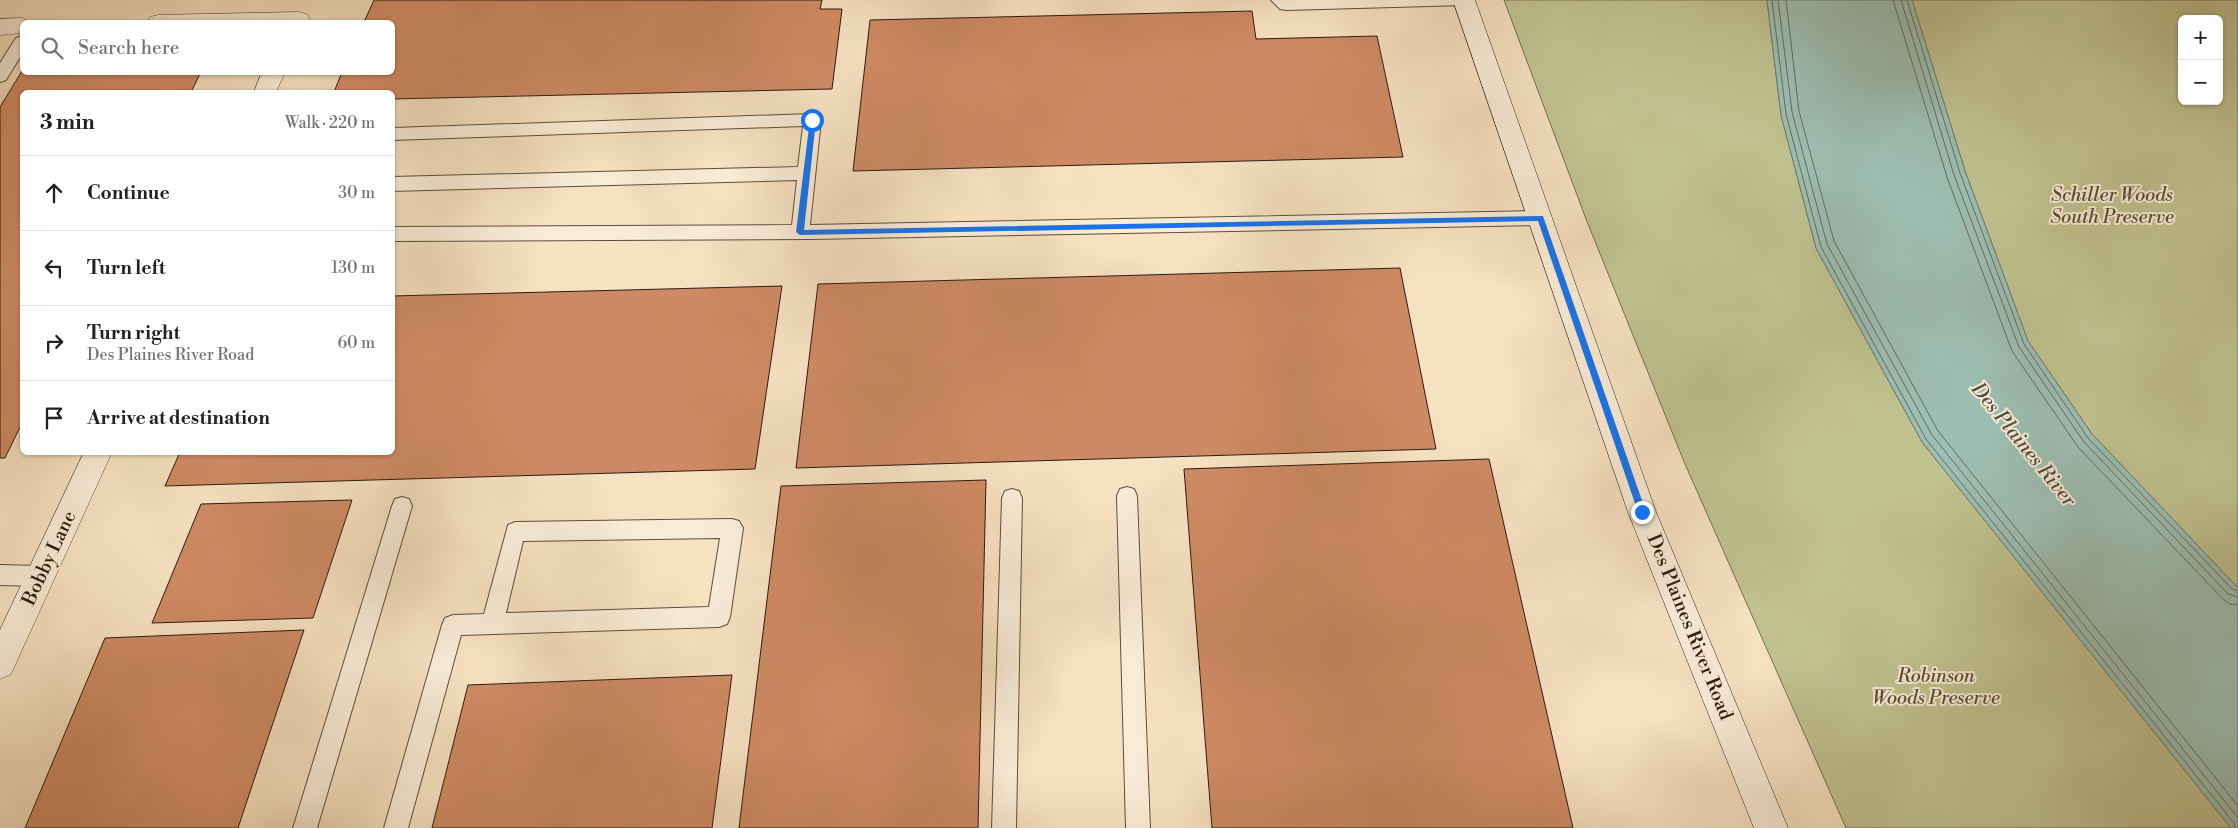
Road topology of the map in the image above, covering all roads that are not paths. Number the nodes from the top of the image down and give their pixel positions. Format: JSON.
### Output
{"nodes":[{"id":1,"x":1279,"y":0,"type":"edge"},
{"id":2,"x":1464,"y":0,"type":"edge"},
{"id":3,"x":302,"y":14,"type":"edge"},
{"id":4,"x":194,"y":20,"type":"edge"},
{"id":5,"x":0,"y":26,"type":"edge"},
{"id":6,"x":20,"y":26,"type":"edge"},
{"id":7,"x":20,"y":45,"type":"edge"},
{"id":8,"x":273,"y":75,"type":"edge"},
{"id":9,"x":0,"y":76,"type":"edge"},
{"id":10,"x":266,"y":90,"type":"edge"},
{"id":11,"x":395,"y":134,"type":"edge"},
{"id":12,"x":806,"y":174,"type":"junction"},
{"id":13,"x":395,"y":184,"type":"edge"},
{"id":14,"x":1540,"y":218,"type":"junction"},
{"id":15,"x":800,"y":232,"type":"junction"},
{"id":16,"x":395,"y":234,"type":"edge"},
{"id":17,"x":97,"y":455,"type":"edge"},
{"id":18,"x":1127,"y":496,"type":"dead end"},
{"id":19,"x":1012,"y":498,"type":"dead end"},
{"id":20,"x":402,"y":506,"type":"dead end"},
{"id":21,"x":0,"y":575,"type":"edge"},
{"id":22,"x":41,"y":576,"type":"junction"},
{"id":23,"x":492,"y":625,"type":"junction"},
{"id":24,"x":0,"y":664,"type":"edge"},
{"id":25,"x":305,"y":828,"type":"edge"},
{"id":26,"x":396,"y":828,"type":"edge"},
{"id":27,"x":1004,"y":828,"type":"edge"},
{"id":28,"x":1138,"y":828,"type":"edge"},
{"id":29,"x":1771,"y":828,"type":"edge"}],
"edges":[{"from":1,"to":2,"type":"lane"},
{"from":2,"to":14,"type":"main road","name":"Des Plaines River Road"},
{"from":3,"to":4,"type":"main road"},
{"from":5,"to":6,"type":"main road"},
{"from":7,"to":9,"type":"lane"},
{"from":8,"to":10,"type":"main road"},
{"from":11,"to":12,"type":"lane"},
{"from":12,"to":13,"type":"lane"},
{"from":12,"to":15,"type":"lane"},
{"from":14,"to":15,"type":"lane"},
{"from":14,"to":29,"type":"main road","name":"Des Plaines River Road"},
{"from":15,"to":16,"type":"lane"},
{"from":17,"to":22,"type":"main road","name":"Bobby Lane"},
{"from":18,"to":28,"type":"lane"},
{"from":19,"to":27,"type":"lane"},
{"from":20,"to":25,"type":"lane"},
{"from":21,"to":22,"type":"lane"},
{"from":22,"to":24,"type":"main road","name":"Bobby Lane"},
{"from":23,"to":23,"type":"lane"},
{"from":23,"to":26,"type":"lane"}]}
